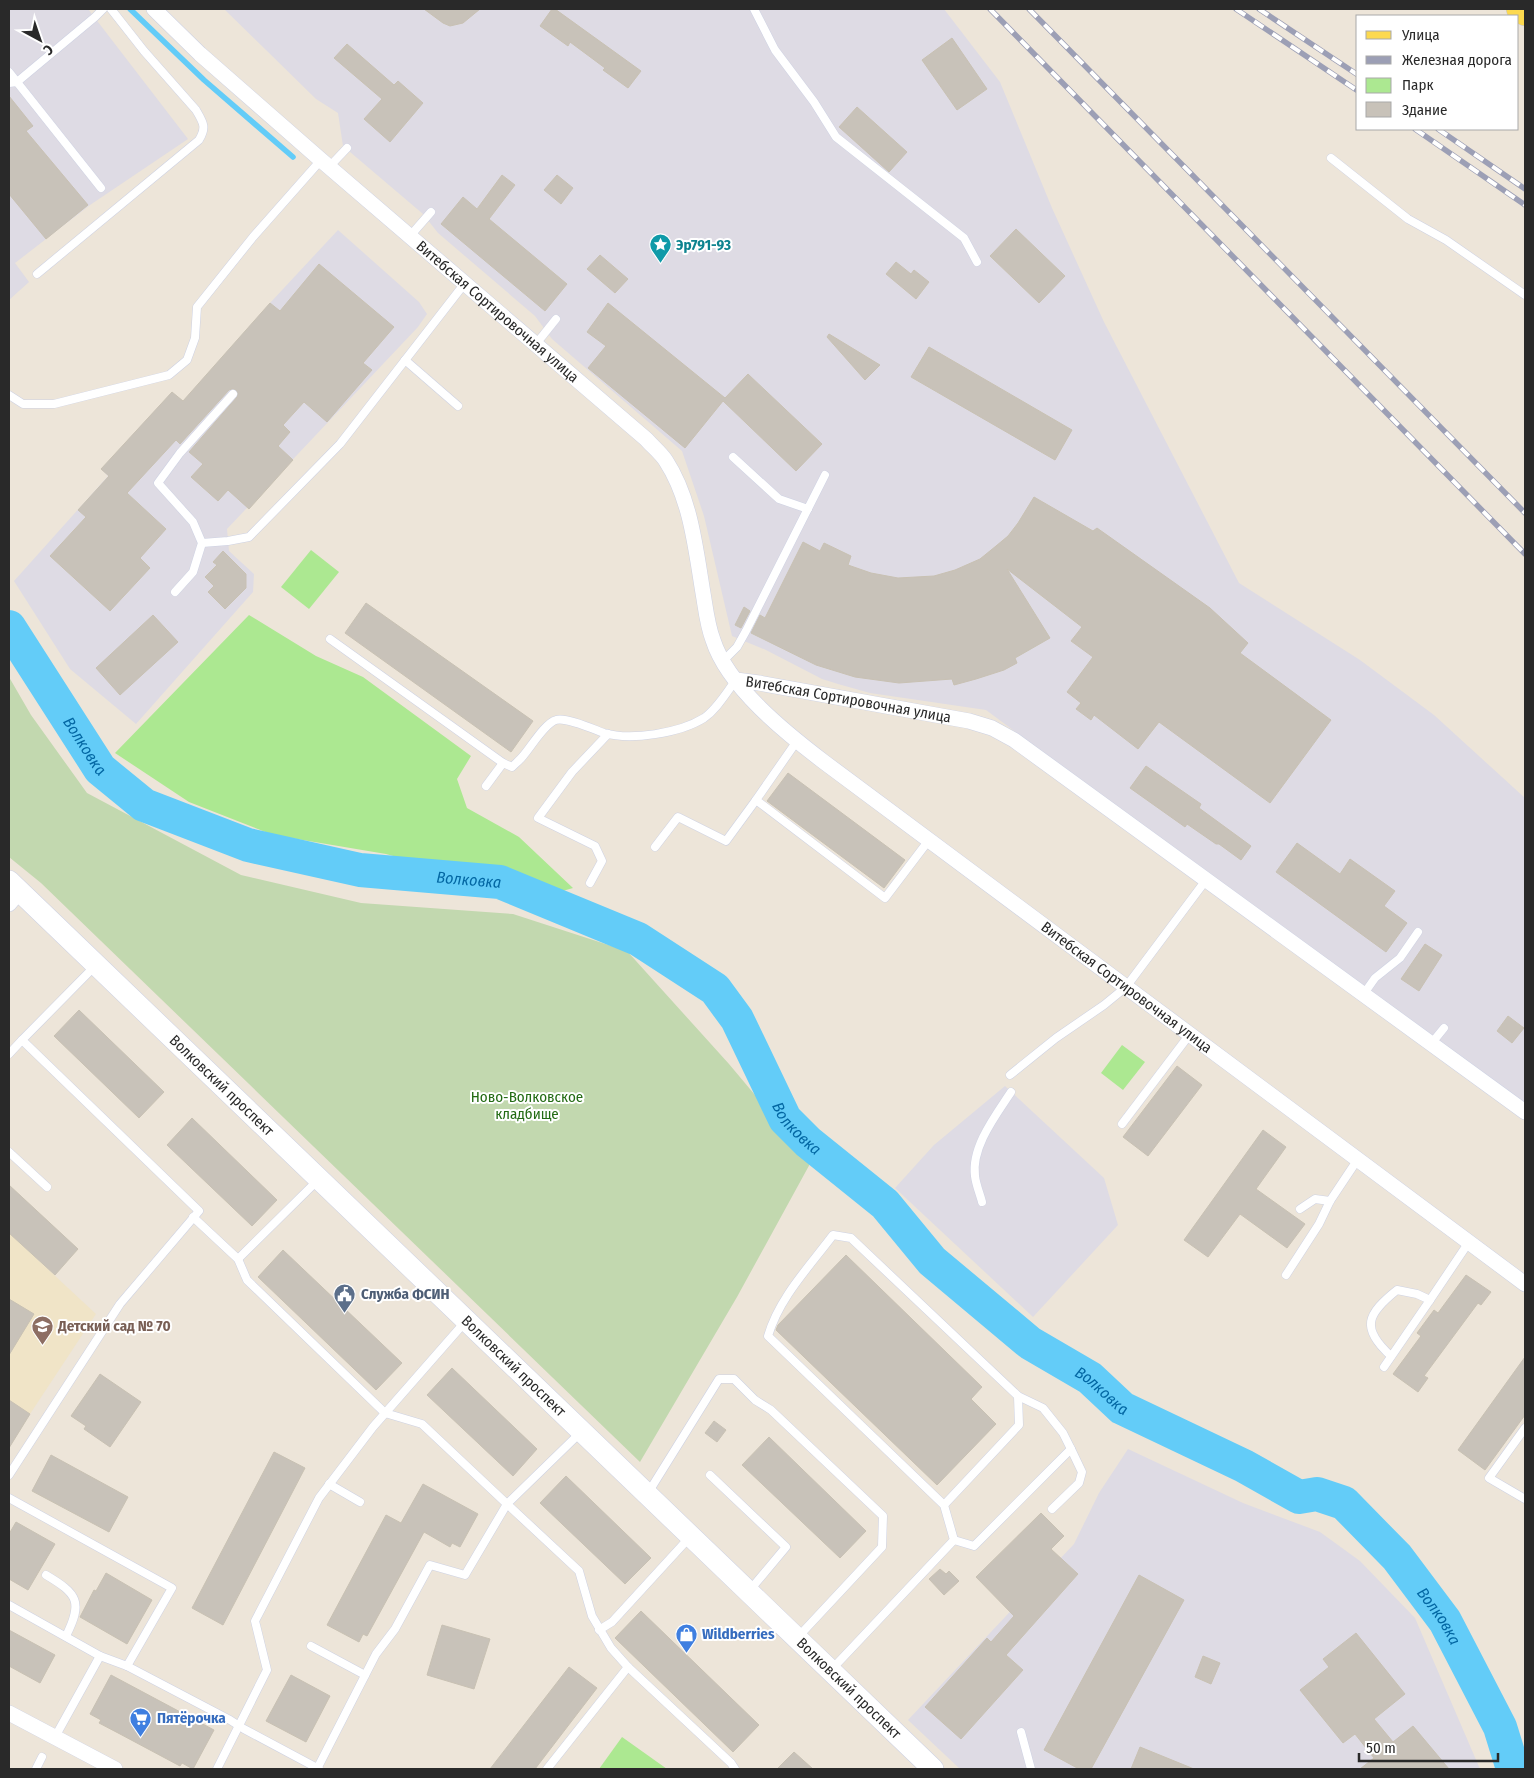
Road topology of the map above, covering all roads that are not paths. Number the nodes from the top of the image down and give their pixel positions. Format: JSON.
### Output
{"nodes":[{"id":1,"x":103,"y":9,"type":"edge"},
{"id":2,"x":111,"y":9,"type":"edge"},
{"id":3,"x":154,"y":9,"type":"edge"},
{"id":4,"x":754,"y":9,"type":"edge"},
{"id":5,"x":1519,"y":9,"type":"edge"},
{"id":6,"x":1525,"y":13,"type":"edge"},
{"id":7,"x":9,"y":72,"type":"edge"},
{"id":8,"x":13,"y":83,"type":"edge"},
{"id":9,"x":347,"y":148,"type":"dead end"},
{"id":10,"x":1331,"y":158,"type":"dead end"},
{"id":11,"x":325,"y":164,"type":"junction"},
{"id":12,"x":101,"y":188,"type":"dead end"},
{"id":13,"x":432,"y":212,"type":"dead end"},
{"id":14,"x":410,"y":236,"type":"junction"},
{"id":15,"x":977,"y":262,"type":"dead end"},
{"id":16,"x":37,"y":274,"type":"dead end"},
{"id":17,"x":465,"y":283,"type":"junction"},
{"id":18,"x":1525,"y":295,"type":"edge"},
{"id":19,"x":556,"y":319,"type":"dead end"},
{"id":20,"x":536,"y":344,"type":"junction"},
{"id":21,"x":405,"y":360,"type":"junction"},
{"id":22,"x":233,"y":394,"type":"dead end"},
{"id":23,"x":9,"y":395,"type":"edge"},
{"id":24,"x":458,"y":406,"type":"dead end"},
{"id":25,"x":733,"y":457,"type":"dead end"},
{"id":26,"x":825,"y":475,"type":"dead end"},
{"id":27,"x":808,"y":509,"type":"junction"},
{"id":28,"x":202,"y":543,"type":"junction"},
{"id":29,"x":175,"y":592,"type":"dead end"},
{"id":30,"x":330,"y":639,"type":"dead end"},
{"id":31,"x":723,"y":661,"type":"junction"},
{"id":32,"x":736,"y":680,"type":"junction"},
{"id":33,"x":608,"y":734,"type":"junction"},
{"id":34,"x":797,"y":741,"type":"junction"},
{"id":35,"x":503,"y":763,"type":"junction"},
{"id":36,"x":486,"y":786,"type":"dead end"},
{"id":37,"x":756,"y":800,"type":"junction"},
{"id":38,"x":929,"y":840,"type":"junction"},
{"id":39,"x":655,"y":847,"type":"dead end"},
{"id":40,"x":1206,"y":880,"type":"junction"},
{"id":41,"x":590,"y":883,"type":"dead end"},
{"id":42,"x":13,"y":892,"type":"edge"},
{"id":43,"x":1418,"y":932,"type":"dead end"},
{"id":44,"x":96,"y":964,"type":"junction"},
{"id":45,"x":1126,"y":987,"type":"junction"},
{"id":46,"x":1363,"y":995,"type":"junction"},
{"id":47,"x":1444,"y":1028,"type":"dead end"},
{"id":48,"x":1190,"y":1034,"type":"junction"},
{"id":49,"x":22,"y":1040,"type":"junction"},
{"id":50,"x":1432,"y":1044,"type":"junction"},
{"id":51,"x":9,"y":1054,"type":"edge"},
{"id":52,"x":1010,"y":1075,"type":"dead end"},
{"id":53,"x":1011,"y":1092,"type":"dead end"},
{"id":54,"x":1525,"y":1112,"type":"edge"},
{"id":55,"x":1122,"y":1124,"type":"dead end"},
{"id":56,"x":9,"y":1152,"type":"edge"},
{"id":57,"x":1358,"y":1159,"type":"junction"},
{"id":58,"x":319,"y":1179,"type":"junction"},
{"id":59,"x":47,"y":1187,"type":"dead end"},
{"id":60,"x":1330,"y":1201,"type":"junction"},
{"id":61,"x":982,"y":1202,"type":"dead end"},
{"id":62,"x":1300,"y":1209,"type":"dead end"},
{"id":63,"x":193,"y":1217,"type":"junction"},
{"id":64,"x":1469,"y":1242,"type":"junction"},
{"id":65,"x":238,"y":1259,"type":"junction"},
{"id":66,"x":1286,"y":1275,"type":"dead end"},
{"id":67,"x":1525,"y":1284,"type":"edge"},
{"id":68,"x":1430,"y":1300,"type":"junction"},
{"id":69,"x":466,"y":1321,"type":"junction"},
{"id":70,"x":1390,"y":1356,"type":"junction"},
{"id":71,"x":1384,"y":1366,"type":"dead end"},
{"id":72,"x":1018,"y":1396,"type":"junction"},
{"id":73,"x":385,"y":1413,"type":"junction"},
{"id":74,"x":1525,"y":1428,"type":"edge"},
{"id":75,"x":581,"y":1431,"type":"junction"},
{"id":76,"x":1071,"y":1449,"type":"junction"},
{"id":77,"x":9,"y":1475,"type":"edge"},
{"id":78,"x":710,"y":1475,"type":"dead end"},
{"id":79,"x":329,"y":1484,"type":"junction"},
{"id":80,"x":647,"y":1494,"type":"junction"},
{"id":81,"x":9,"y":1498,"type":"edge"},
{"id":82,"x":1525,"y":1499,"type":"edge"},
{"id":83,"x":360,"y":1502,"type":"dead end"},
{"id":84,"x":507,"y":1504,"type":"junction"},
{"id":85,"x":944,"y":1505,"type":"junction"},
{"id":86,"x":1052,"y":1509,"type":"dead end"},
{"id":87,"x":690,"y":1536,"type":"junction"},
{"id":88,"x":954,"y":1540,"type":"junction"},
{"id":89,"x":46,"y":1575,"type":"dead end"},
{"id":90,"x":749,"y":1592,"type":"junction"},
{"id":91,"x":9,"y":1605,"type":"edge"},
{"id":92,"x":599,"y":1630,"type":"junction"},
{"id":93,"x":66,"y":1636,"type":"junction"},
{"id":94,"x":796,"y":1638,"type":"junction"},
{"id":95,"x":311,"y":1646,"type":"dead end"},
{"id":96,"x":100,"y":1656,"type":"junction"},
{"id":97,"x":127,"y":1666,"type":"junction"},
{"id":98,"x":628,"y":1666,"type":"junction"},
{"id":99,"x":830,"y":1671,"type":"junction"},
{"id":100,"x":364,"y":1674,"type":"junction"},
{"id":101,"x":10,"y":1717,"type":"edge"},
{"id":102,"x":239,"y":1726,"type":"junction"},
{"id":103,"x":1021,"y":1732,"type":"dead end"},
{"id":104,"x":55,"y":1737,"type":"junction"},
{"id":105,"x":42,"y":1757,"type":"dead end"},
{"id":106,"x":36,"y":1769,"type":"edge"},
{"id":107,"x":115,"y":1769,"type":"edge"},
{"id":108,"x":217,"y":1769,"type":"edge"},
{"id":109,"x":318,"y":1769,"type":"edge"},
{"id":110,"x":547,"y":1769,"type":"edge"},
{"id":111,"x":735,"y":1769,"type":"edge"},
{"id":112,"x":932,"y":1769,"type":"edge"},
{"id":113,"x":1031,"y":1769,"type":"edge"}],
"edges":[{"from":1,"to":8,"type":"lane"},
{"from":2,"to":16,"type":"lane"},
{"from":3,"to":11,"type":"street","name":"Витебская Сортировочная улица"},
{"from":4,"to":15,"type":"lane"},
{"from":5,"to":6,"type":"main road"},
{"from":7,"to":8,"type":"lane"},
{"from":8,"to":12,"type":"lane"},
{"from":9,"to":11,"type":"lane"},
{"from":10,"to":18,"type":"lane"},
{"from":11,"to":14,"type":"street","name":"Витебская Сортировочная улица"},
{"from":11,"to":23,"type":"lane"},
{"from":13,"to":14,"type":"lane"},
{"from":14,"to":17,"type":"street","name":"Витебская Сортировочная улица"},
{"from":17,"to":20,"type":"street","name":"Витебская Сортировочная улица"},
{"from":17,"to":21,"type":"lane"},
{"from":19,"to":20,"type":"lane"},
{"from":20,"to":31,"type":"street","name":"Витебская Сортировочная улица"},
{"from":21,"to":24,"type":"lane"},
{"from":21,"to":28,"type":"lane"},
{"from":22,"to":28,"type":"lane"},
{"from":25,"to":27,"type":"lane"},
{"from":26,"to":27,"type":"lane"},
{"from":27,"to":31,"type":"lane"},
{"from":28,"to":29,"type":"lane"},
{"from":30,"to":35,"type":"lane"},
{"from":31,"to":32,"type":"street","name":"Витебская Сортировочная улица"},
{"from":32,"to":33,"type":"lane"},
{"from":32,"to":34,"type":"street","name":"Витебская Сортировочная улица"},
{"from":32,"to":40,"type":"street","name":"Витебская Сортировочная улица"},
{"from":33,"to":35,"type":"lane"},
{"from":33,"to":41,"type":"lane"},
{"from":34,"to":37,"type":"lane"},
{"from":34,"to":38,"type":"street","name":"Витебская Сортировочная улица"},
{"from":35,"to":36,"type":"lane"},
{"from":37,"to":38,"type":"lane"},
{"from":37,"to":39,"type":"lane"},
{"from":38,"to":45,"type":"street","name":"Витебская Сортировочная улица"},
{"from":40,"to":45,"type":"lane"},
{"from":40,"to":46,"type":"street","name":"Витебская Сортировочная улица"},
{"from":42,"to":44,"type":"street","name":"Волковский проспект"},
{"from":43,"to":46,"type":"lane"},
{"from":44,"to":49,"type":"lane"},
{"from":44,"to":58,"type":"street","name":"Волковский проспект"},
{"from":45,"to":48,"type":"street","name":"Витебская Сортировочная улица"},
{"from":45,"to":52,"type":"lane"},
{"from":46,"to":50,"type":"street","name":"Витебская Сортировочная улица"},
{"from":47,"to":50,"type":"lane"},
{"from":48,"to":55,"type":"lane"},
{"from":48,"to":57,"type":"street","name":"Витебская Сортировочная улица"},
{"from":49,"to":51,"type":"lane"},
{"from":49,"to":63,"type":"lane"},
{"from":50,"to":54,"type":"street","name":"Витебская Сортировочная улица"},
{"from":53,"to":61,"type":"lane"},
{"from":56,"to":59,"type":"lane"},
{"from":57,"to":60,"type":"lane"},
{"from":57,"to":64,"type":"street","name":"Витебская Сортировочная улица"},
{"from":58,"to":65,"type":"lane"},
{"from":58,"to":69,"type":"street","name":"Волковский проспект"},
{"from":60,"to":62,"type":"lane"},
{"from":60,"to":66,"type":"lane"},
{"from":63,"to":65,"type":"lane"},
{"from":63,"to":77,"type":"lane"},
{"from":64,"to":67,"type":"street","name":"Витебская Сортировочная улица"},
{"from":64,"to":68,"type":"lane"},
{"from":65,"to":73,"type":"lane"},
{"from":68,"to":70,"type":"lane"},
{"from":68,"to":70,"type":"lane"},
{"from":69,"to":73,"type":"lane"},
{"from":69,"to":75,"type":"street","name":"Волковский проспект"},
{"from":70,"to":71,"type":"lane"},
{"from":72,"to":76,"type":"lane"},
{"from":72,"to":85,"type":"lane"},
{"from":72,"to":85,"type":"lane"},
{"from":73,"to":79,"type":"lane"},
{"from":73,"to":84,"type":"lane"},
{"from":74,"to":82,"type":"lane"},
{"from":75,"to":80,"type":"street","name":"Волковский проспект"},
{"from":75,"to":84,"type":"lane"},
{"from":76,"to":86,"type":"lane"},
{"from":76,"to":88,"type":"lane"},
{"from":78,"to":90,"type":"lane"},
{"from":79,"to":83,"type":"lane"},
{"from":79,"to":102,"type":"lane"},
{"from":80,"to":87,"type":"street","name":"Волковский проспект"},
{"from":80,"to":94,"type":"lane"},
{"from":81,"to":97,"type":"lane"},
{"from":84,"to":92,"type":"lane"},
{"from":84,"to":100,"type":"lane"},
{"from":85,"to":88,"type":"lane"},
{"from":87,"to":90,"type":"street","name":"Волковский проспект"},
{"from":87,"to":92,"type":"lane"},
{"from":88,"to":99,"type":"lane"},
{"from":89,"to":93,"type":"lane"},
{"from":90,"to":94,"type":"street","name":"Волковский проспект"},
{"from":91,"to":93,"type":"lane"},
{"from":92,"to":98,"type":"lane"},
{"from":93,"to":96,"type":"lane"},
{"from":94,"to":99,"type":"street","name":"Волковский проспект"},
{"from":95,"to":100,"type":"lane"},
{"from":96,"to":97,"type":"lane"},
{"from":96,"to":104,"type":"lane"},
{"from":97,"to":102,"type":"lane"},
{"from":98,"to":110,"type":"lane"},
{"from":98,"to":111,"type":"lane"},
{"from":99,"to":112,"type":"street","name":"Волковский проспект"},
{"from":100,"to":109,"type":"lane"},
{"from":101,"to":104,"type":"street"},
{"from":102,"to":108,"type":"lane"},
{"from":102,"to":109,"type":"lane"},
{"from":103,"to":113,"type":"lane"},
{"from":104,"to":107,"type":"street"},
{"from":105,"to":106,"type":"lane"}]}
